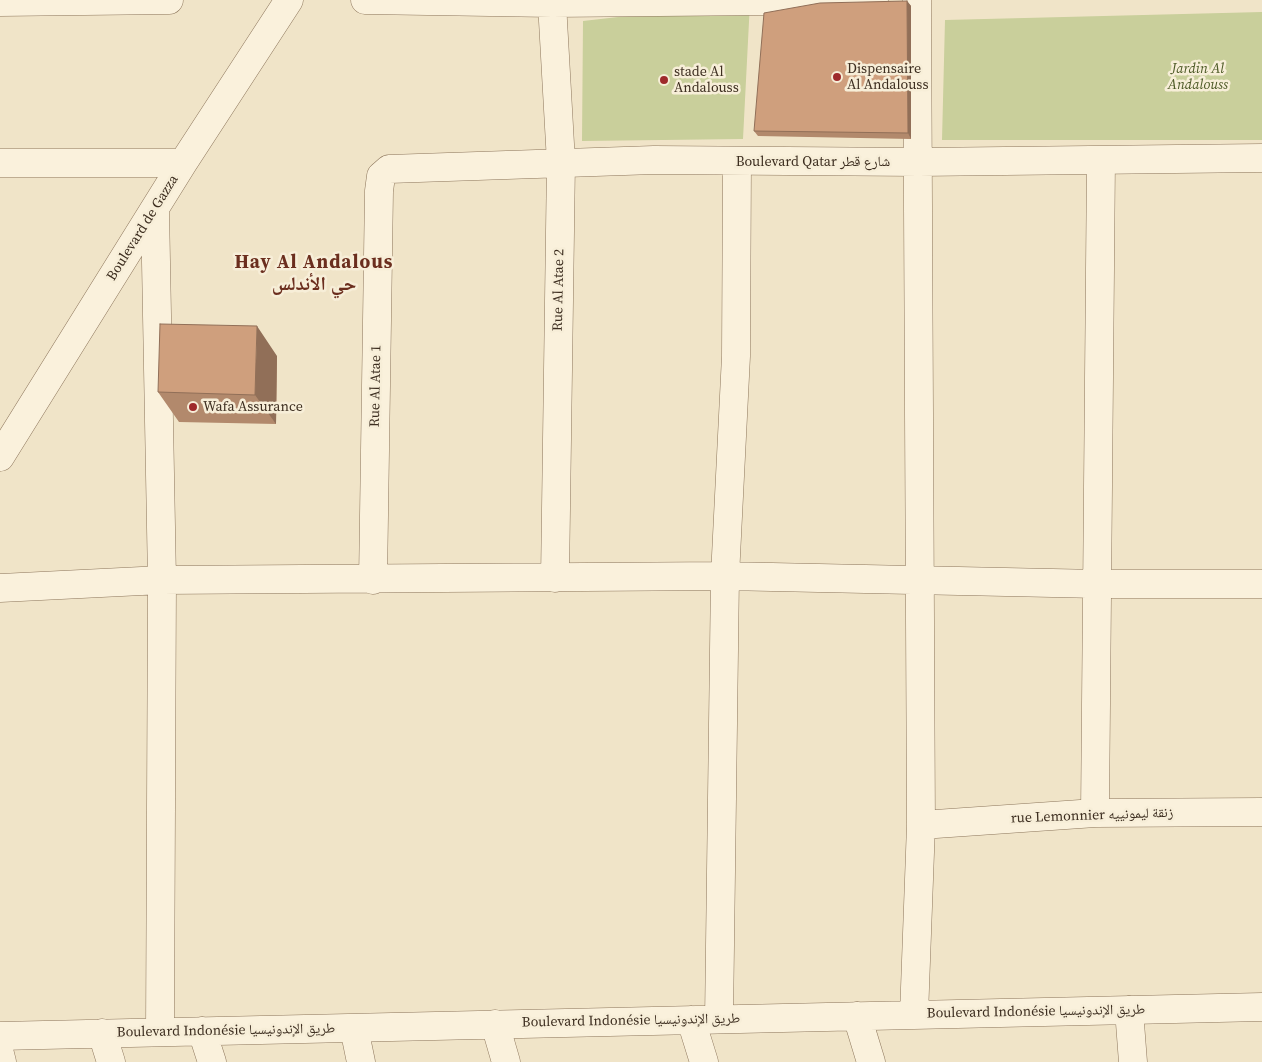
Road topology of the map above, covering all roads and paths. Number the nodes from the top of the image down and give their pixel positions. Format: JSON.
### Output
{"nodes":[{"id":1,"x":169,"y":0,"type":"edge"},
{"id":2,"x":290,"y":0,"type":"edge"},
{"id":3,"x":365,"y":0,"type":"edge"},
{"id":4,"x":874,"y":0,"type":"edge"},
{"id":5,"x":917,"y":0,"type":"edge"},
{"id":6,"x":750,"y":1,"type":"edge"},
{"id":7,"x":0,"y":2,"type":"edge"},
{"id":8,"x":552,"y":3,"type":"junction"},
{"id":9,"x":1262,"y":158,"type":"edge"},
{"id":10,"x":1101,"y":160,"type":"junction"},
{"id":11,"x":737,"y":161,"type":"junction"},
{"id":12,"x":561,"y":162,"type":"junction"},
{"id":13,"x":919,"y":162,"type":"junction"},
{"id":14,"x":0,"y":163,"type":"edge"},
{"id":15,"x":183,"y":163,"type":"junction"},
{"id":16,"x":379,"y":191,"type":"joint"},
{"id":17,"x":155,"y":209,"type":"junction"},
{"id":18,"x":0,"y":458,"type":"edge"},
{"id":19,"x":725,"y":576,"type":"junction"},
{"id":20,"x":555,"y":578,"type":"junction"},
{"id":21,"x":162,"y":580,"type":"junction"},
{"id":22,"x":373,"y":580,"type":"junction"},
{"id":23,"x":919,"y":580,"type":"junction"},
{"id":24,"x":1098,"y":584,"type":"junction"},
{"id":25,"x":1262,"y":584,"type":"edge"},
{"id":26,"x":0,"y":588,"type":"edge"},
{"id":27,"x":1262,"y":812,"type":"edge"},
{"id":28,"x":1095,"y":813,"type":"junction"},
{"id":29,"x":921,"y":825,"type":"junction"},
{"id":30,"x":1262,"y":1007,"type":"edge"},
{"id":31,"x":1130,"y":1010,"type":"junction"},
{"id":32,"x":914,"y":1015,"type":"junction"},
{"id":33,"x":857,"y":1016,"type":"junction"},
{"id":34,"x":719,"y":1019,"type":"junction"},
{"id":35,"x":691,"y":1020,"type":"junction"},
{"id":36,"x":495,"y":1024,"type":"junction"},
{"id":37,"x":354,"y":1028,"type":"junction"},
{"id":38,"x":202,"y":1031,"type":"junction"},
{"id":39,"x":160,"y":1032,"type":"junction"},
{"id":40,"x":102,"y":1033,"type":"junction"},
{"id":41,"x":0,"y":1036,"type":"edge"},
{"id":42,"x":0,"y":1054,"type":"edge"},
{"id":43,"x":2,"y":1062,"type":"edge"},
{"id":44,"x":111,"y":1062,"type":"edge"},
{"id":45,"x":212,"y":1062,"type":"edge"},
{"id":46,"x":361,"y":1062,"type":"edge"},
{"id":47,"x":506,"y":1062,"type":"edge"},
{"id":48,"x":704,"y":1062,"type":"edge"},
{"id":49,"x":872,"y":1062,"type":"edge"},
{"id":50,"x":1133,"y":1062,"type":"edge"}],
"edges":[{"from":1,"to":7,"type":"street"},
{"from":2,"to":15,"type":"street","name":"Boulevard de Gazza"},
{"from":3,"to":8,"type":"street"},
{"from":4,"to":6,"type":"street"},
{"from":5,"to":13,"type":"street"},
{"from":6,"to":8,"type":"street"},
{"from":8,"to":12,"type":"street","name":"Rue Al Atae 2"},
{"from":9,"to":10,"type":"street","name":"Boulevard Qatar شارع قطر"},
{"from":10,"to":13,"type":"street","name":"Boulevard Qatar شارع قطر"},
{"from":10,"to":24,"type":"street"},
{"from":11,"to":12,"type":"street","name":"Boulevard Qatar شارع قطر"},
{"from":11,"to":13,"type":"street","name":"Boulevard Qatar شارع قطر"},
{"from":11,"to":19,"type":"street"},
{"from":12,"to":16,"type":"street","name":"Boulevard Qatar شارع قطر"},
{"from":12,"to":20,"type":"street","name":"Rue Al Atae 2"},
{"from":13,"to":23,"type":"street"},
{"from":14,"to":15,"type":"street"},
{"from":15,"to":17,"type":"street","name":"Boulevard de Gazza"},
{"from":16,"to":22,"type":"street","name":"Rue Al Atae 1"},
{"from":17,"to":18,"type":"street","name":"Boulevard de Gazza"},
{"from":17,"to":21,"type":"street"},
{"from":19,"to":20,"type":"street"},
{"from":19,"to":23,"type":"street"},
{"from":19,"to":34,"type":"street"},
{"from":20,"to":22,"type":"street"},
{"from":21,"to":22,"type":"street"},
{"from":21,"to":26,"type":"street"},
{"from":21,"to":39,"type":"street"},
{"from":23,"to":24,"type":"street"},
{"from":23,"to":29,"type":"street"},
{"from":24,"to":25,"type":"street"},
{"from":24,"to":28,"type":"street"},
{"from":27,"to":28,"type":"street","name":"rue Lemonnier زنقة ليمونييه"},
{"from":28,"to":29,"type":"street","name":"rue Lemonnier زنقة ليمونييه"},
{"from":29,"to":32,"type":"street"},
{"from":30,"to":31,"type":"street","name":"Boulevard Indonésie طريق الإندونيسيا"},
{"from":31,"to":32,"type":"street","name":"Boulevard Indonésie طريق الإندونيسيا"},
{"from":31,"to":50,"type":"street"},
{"from":32,"to":33,"type":"street","name":"Boulevard Indonésie طريق الإندونيسيا"},
{"from":33,"to":34,"type":"street","name":"Boulevard Indonésie طريق الإندونيسيا"},
{"from":33,"to":49,"type":"street"},
{"from":34,"to":35,"type":"street","name":"Boulevard Indonésie طريق الإندونيسيا"},
{"from":35,"to":36,"type":"street","name":"Boulevard Indonésie طريق الإندونيسيا"},
{"from":35,"to":48,"type":"street"},
{"from":36,"to":37,"type":"street","name":"Boulevard Indonésie طريق الإندونيسيا"},
{"from":36,"to":47,"type":"street"},
{"from":37,"to":38,"type":"street","name":"Boulevard Indonésie طريق الإندونيسيا"},
{"from":37,"to":46,"type":"street"},
{"from":38,"to":39,"type":"street","name":"Boulevard Indonésie طريق الإندونيسيا"},
{"from":38,"to":45,"type":"street"},
{"from":39,"to":40,"type":"street","name":"Boulevard Indonésie طريق الإندونيسيا"},
{"from":40,"to":41,"type":"street","name":"Boulevard Indonésie طريق الإندونيسيا"},
{"from":40,"to":44,"type":"street"},
{"from":42,"to":43,"type":"street"}]}
